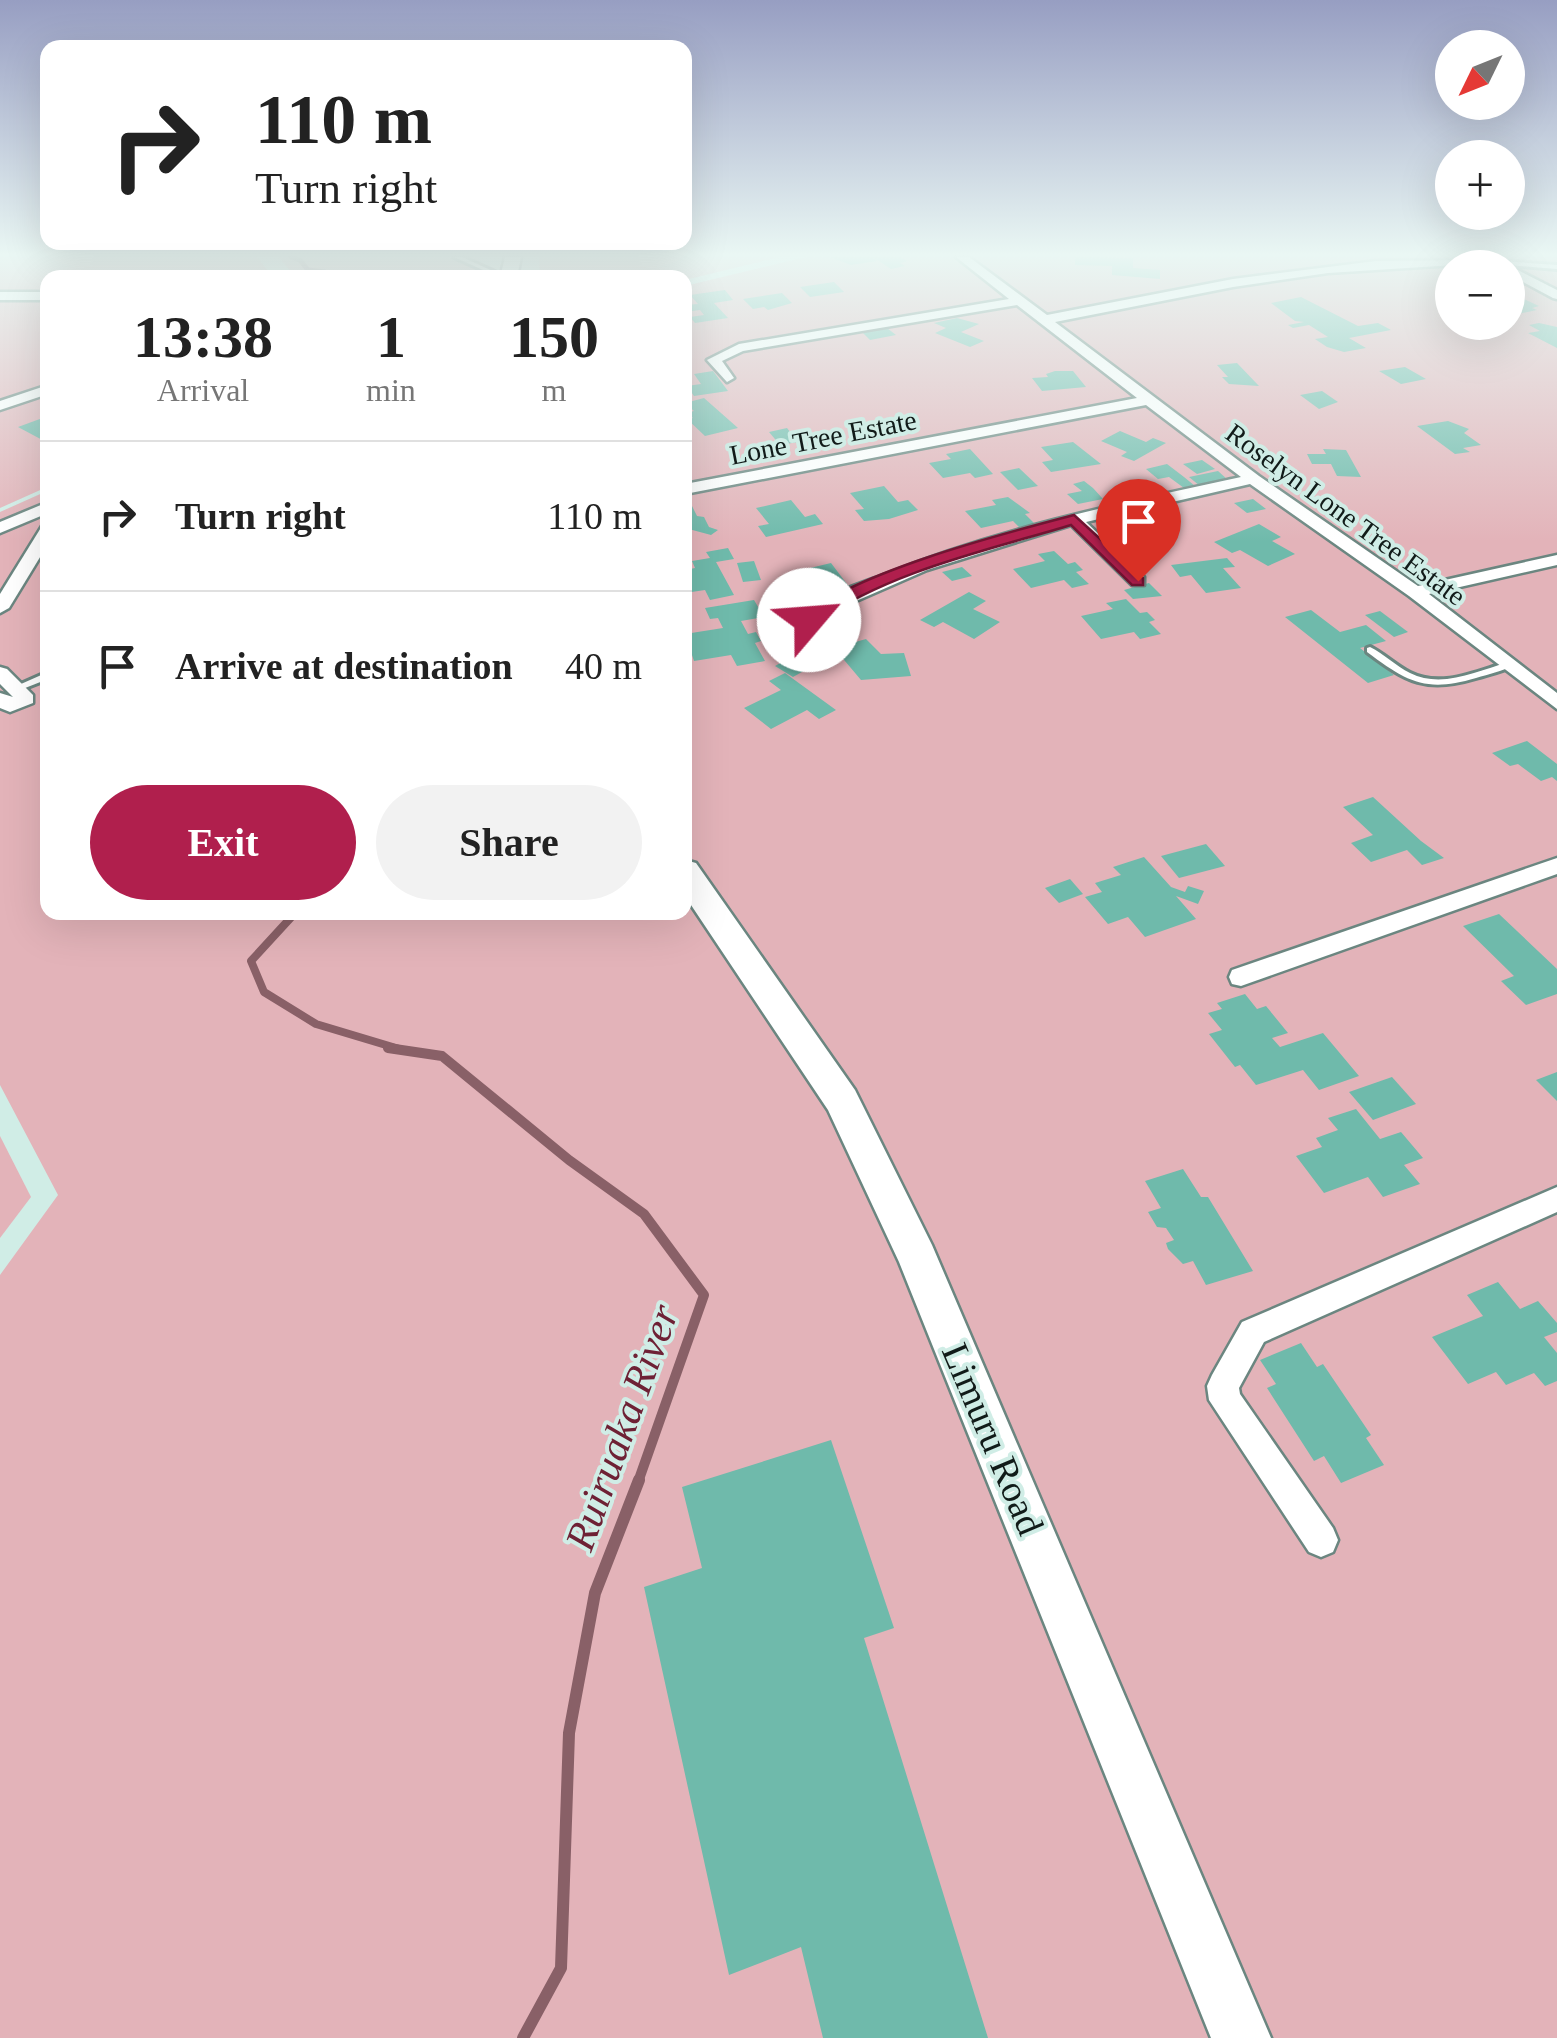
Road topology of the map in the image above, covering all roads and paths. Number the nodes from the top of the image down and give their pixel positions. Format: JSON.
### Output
{"nodes":[{"id":1,"x":724,"y":352,"type":"edge"},
{"id":2,"x":1085,"y":352,"type":"edge"},
{"id":3,"x":727,"y":378,"type":"dead end"},
{"id":4,"x":40,"y":393,"type":"edge"},
{"id":5,"x":1148,"y":400,"type":"junction"},
{"id":6,"x":0,"y":406,"type":"edge"},
{"id":7,"x":1253,"y":480,"type":"junction"},
{"id":8,"x":692,"y":488,"type":"edge"},
{"id":9,"x":40,"y":510,"type":"edge"},
{"id":10,"x":1074,"y":520,"type":"junction"},
{"id":11,"x":40,"y":525,"type":"edge"},
{"id":12,"x":0,"y":528,"type":"edge"},
{"id":13,"x":40,"y":539,"type":"edge"},
{"id":14,"x":1557,"y":560,"type":"edge"},
{"id":15,"x":0,"y":572,"type":"edge"},
{"id":16,"x":1138,"y":581,"type":"dead end"},
{"id":17,"x":1415,"y":592,"type":"junction"},
{"id":18,"x":0,"y":608,"type":"edge"},
{"id":19,"x":1370,"y":650,"type":"dead end"},
{"id":20,"x":802,"y":656,"type":"dead end"},
{"id":21,"x":1509,"y":666,"type":"junction"},
{"id":22,"x":0,"y":673,"type":"edge"},
{"id":23,"x":40,"y":679,"type":"edge"},
{"id":24,"x":9,"y":693,"type":"edge"},
{"id":25,"x":1557,"y":704,"type":"edge"},
{"id":26,"x":1557,"y":866,"type":"edge"},
{"id":27,"x":692,"y":881,"type":"edge"},
{"id":28,"x":1241,"y":977,"type":"dead end"},
{"id":29,"x":1557,"y":1199,"type":"edge"},
{"id":30,"x":1321,"y":1540,"type":"dead end"},
{"id":31,"x":1241,"y":2038,"type":"edge"}],
"edges":[{"from":1,"to":3,"type":"street"},
{"from":2,"to":5,"type":"street","name":"Roselyn Lone Tree Estate"},
{"from":4,"to":6,"type":"street"},
{"from":5,"to":7,"type":"street","name":"Roselyn Lone Tree Estate"},
{"from":5,"to":8,"type":"street","name":"Lone Tree Estate"},
{"from":7,"to":10,"type":"street"},
{"from":7,"to":17,"type":"street","name":"Roselyn Lone Tree Estate"},
{"from":9,"to":12,"type":"street"},
{"from":10,"to":16,"type":"street"},
{"from":10,"to":20,"type":"street"},
{"from":11,"to":15,"type":"street"},
{"from":13,"to":18,"type":"street"},
{"from":14,"to":17,"type":"street"},
{"from":17,"to":21,"type":"street","name":"Roselyn Lone Tree Estate"},
{"from":19,"to":21,"type":"lane"},
{"from":21,"to":25,"type":"street","name":"Roselyn Lone Tree Estate"},
{"from":22,"to":24,"type":"street"},
{"from":23,"to":24,"type":"lane"},
{"from":26,"to":28,"type":"street"},
{"from":27,"to":31,"type":"main road","name":"Limuru Road"},
{"from":29,"to":30,"type":"street"}]}
